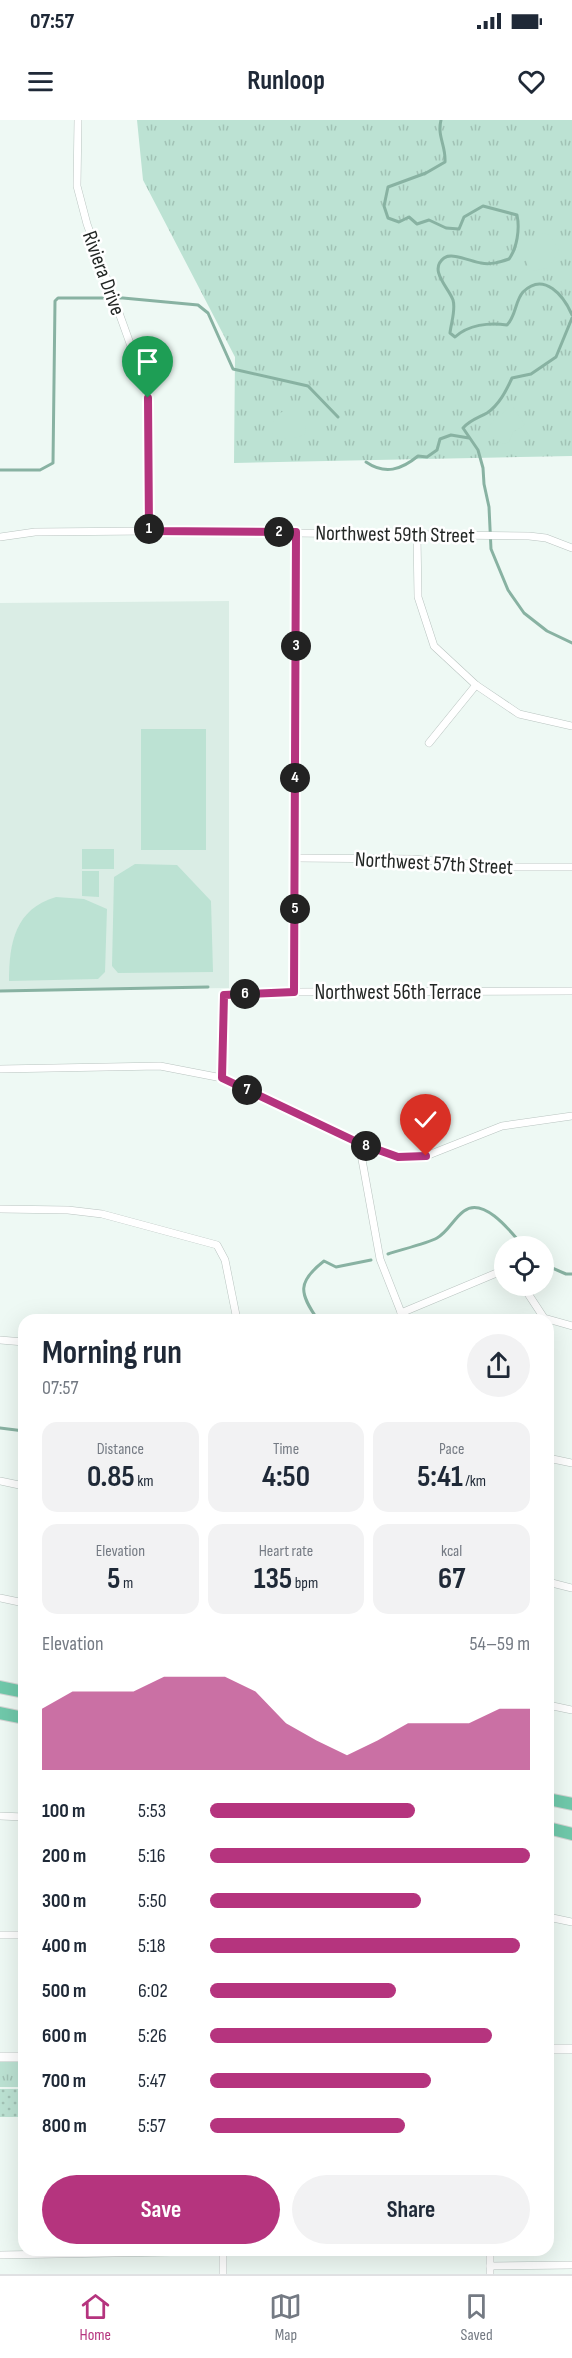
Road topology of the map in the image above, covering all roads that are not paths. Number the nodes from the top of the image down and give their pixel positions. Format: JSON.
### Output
{"nodes":[{"id":1,"x":78,"y":120,"type":"edge"},
{"id":2,"x":149,"y":531,"type":"junction"},
{"id":3,"x":296,"y":532,"type":"junction"},
{"id":4,"x":417,"y":536,"type":"junction"},
{"id":5,"x":0,"y":537,"type":"edge"},
{"id":6,"x":572,"y":548,"type":"edge"},
{"id":7,"x":476,"y":685,"type":"junction"},
{"id":8,"x":572,"y":726,"type":"edge"},
{"id":9,"x":429,"y":743,"type":"dead end"},
{"id":10,"x":295,"y":858,"type":"junction"},
{"id":11,"x":572,"y":867,"type":"edge"},
{"id":12,"x":572,"y":991,"type":"edge"},
{"id":13,"x":294,"y":992,"type":"junction"},
{"id":14,"x":0,"y":1069,"type":"edge"},
{"id":15,"x":222,"y":1078,"type":"junction"},
{"id":16,"x":572,"y":1116,"type":"edge"},
{"id":17,"x":359,"y":1143,"type":"junction"},
{"id":18,"x":0,"y":1209,"type":"edge"},
{"id":19,"x":494,"y":1274,"type":"edge"},
{"id":20,"x":530,"y":1296,"type":"edge"},
{"id":21,"x":236,"y":1314,"type":"edge"},
{"id":22,"x":402,"y":1314,"type":"edge"},
{"id":23,"x":407,"y":1314,"type":"edge"},
{"id":24,"x":541,"y":1314,"type":"edge"},
{"id":25,"x":554,"y":1321,"type":"edge"},
{"id":26,"x":572,"y":1326,"type":"edge"},
{"id":27,"x":0,"y":1340,"type":"edge"},
{"id":28,"x":18,"y":1342,"type":"edge"},
{"id":29,"x":554,"y":1459,"type":"edge"},
{"id":30,"x":572,"y":1463,"type":"edge"},
{"id":31,"x":0,"y":1481,"type":"edge"},
{"id":32,"x":18,"y":1485,"type":"edge"},
{"id":33,"x":554,"y":1584,"type":"edge"},
{"id":34,"x":572,"y":1588,"type":"edge"},
{"id":35,"x":0,"y":1598,"type":"edge"},
{"id":36,"x":18,"y":1602,"type":"edge"},
{"id":37,"x":0,"y":1687,"type":"edge"},
{"id":38,"x":18,"y":1691,"type":"edge"},
{"id":39,"x":554,"y":1706,"type":"edge"},
{"id":40,"x":572,"y":1710,"type":"edge"},
{"id":41,"x":0,"y":1713,"type":"edge"},
{"id":42,"x":18,"y":1717,"type":"edge"},
{"id":43,"x":554,"y":1800,"type":"edge"},
{"id":44,"x":572,"y":1804,"type":"edge"},
{"id":45,"x":0,"y":1816,"type":"edge"},
{"id":46,"x":18,"y":1817,"type":"edge"},
{"id":47,"x":554,"y":1829,"type":"edge"},
{"id":48,"x":572,"y":1833,"type":"edge"},
{"id":49,"x":554,"y":1918,"type":"edge"},
{"id":50,"x":572,"y":1922,"type":"edge"},
{"id":51,"x":0,"y":1935,"type":"edge"},
{"id":52,"x":18,"y":1935,"type":"edge"},
{"id":53,"x":554,"y":2049,"type":"edge"},
{"id":54,"x":572,"y":2049,"type":"edge"},
{"id":55,"x":0,"y":2057,"type":"edge"},
{"id":56,"x":18,"y":2057,"type":"edge"},
{"id":57,"x":0,"y":2255,"type":"edge"},
{"id":58,"x":18,"y":2255,"type":"edge"},
{"id":59,"x":223,"y":2256,"type":"edge"},
{"id":60,"x":572,"y":2265,"type":"edge"},
{"id":61,"x":490,"y":2270,"type":"edge"},
{"id":62,"x":223,"y":2274,"type":"edge"}],
"edges":[{"from":1,"to":2,"type":"street","name":"Riviera Drive"},
{"from":2,"to":3,"type":"street","name":"Northwest 59th Street"},
{"from":2,"to":5,"type":"street","name":"Northwest 59th Street"},
{"from":3,"to":4,"type":"street","name":"Northwest 59th Street"},
{"from":3,"to":10,"type":"street"},
{"from":4,"to":6,"type":"street","name":"Northwest 59th Street"},
{"from":4,"to":7,"type":"street"},
{"from":7,"to":8,"type":"street"},
{"from":7,"to":9,"type":"street"},
{"from":10,"to":11,"type":"street","name":"Northwest 57th Street"},
{"from":10,"to":13,"type":"street"},
{"from":12,"to":13,"type":"street","name":"Northwest 56th Terrace"},
{"from":13,"to":15,"type":"street","name":"Northwest 56th Terrace"},
{"from":14,"to":15,"type":"street"},
{"from":15,"to":17,"type":"street"},
{"from":16,"to":17,"type":"street"},
{"from":17,"to":22,"type":"street"},
{"from":18,"to":21,"type":"street"},
{"from":19,"to":23,"type":"street"},
{"from":20,"to":24,"type":"street"},
{"from":25,"to":26,"type":"street"},
{"from":27,"to":28,"type":"street"},
{"from":29,"to":30,"type":"street"},
{"from":31,"to":32,"type":"street"},
{"from":33,"to":34,"type":"street"},
{"from":35,"to":36,"type":"street"},
{"from":37,"to":38,"type":"highway"},
{"from":39,"to":40,"type":"street"},
{"from":41,"to":42,"type":"highway"},
{"from":43,"to":44,"type":"highway"},
{"from":45,"to":46,"type":"street"},
{"from":47,"to":48,"type":"highway"},
{"from":49,"to":50,"type":"street"},
{"from":51,"to":52,"type":"street"},
{"from":53,"to":54,"type":"street"},
{"from":55,"to":56,"type":"street"},
{"from":57,"to":58,"type":"street"},
{"from":59,"to":62,"type":"street"},
{"from":60,"to":61,"type":"street"}]}
